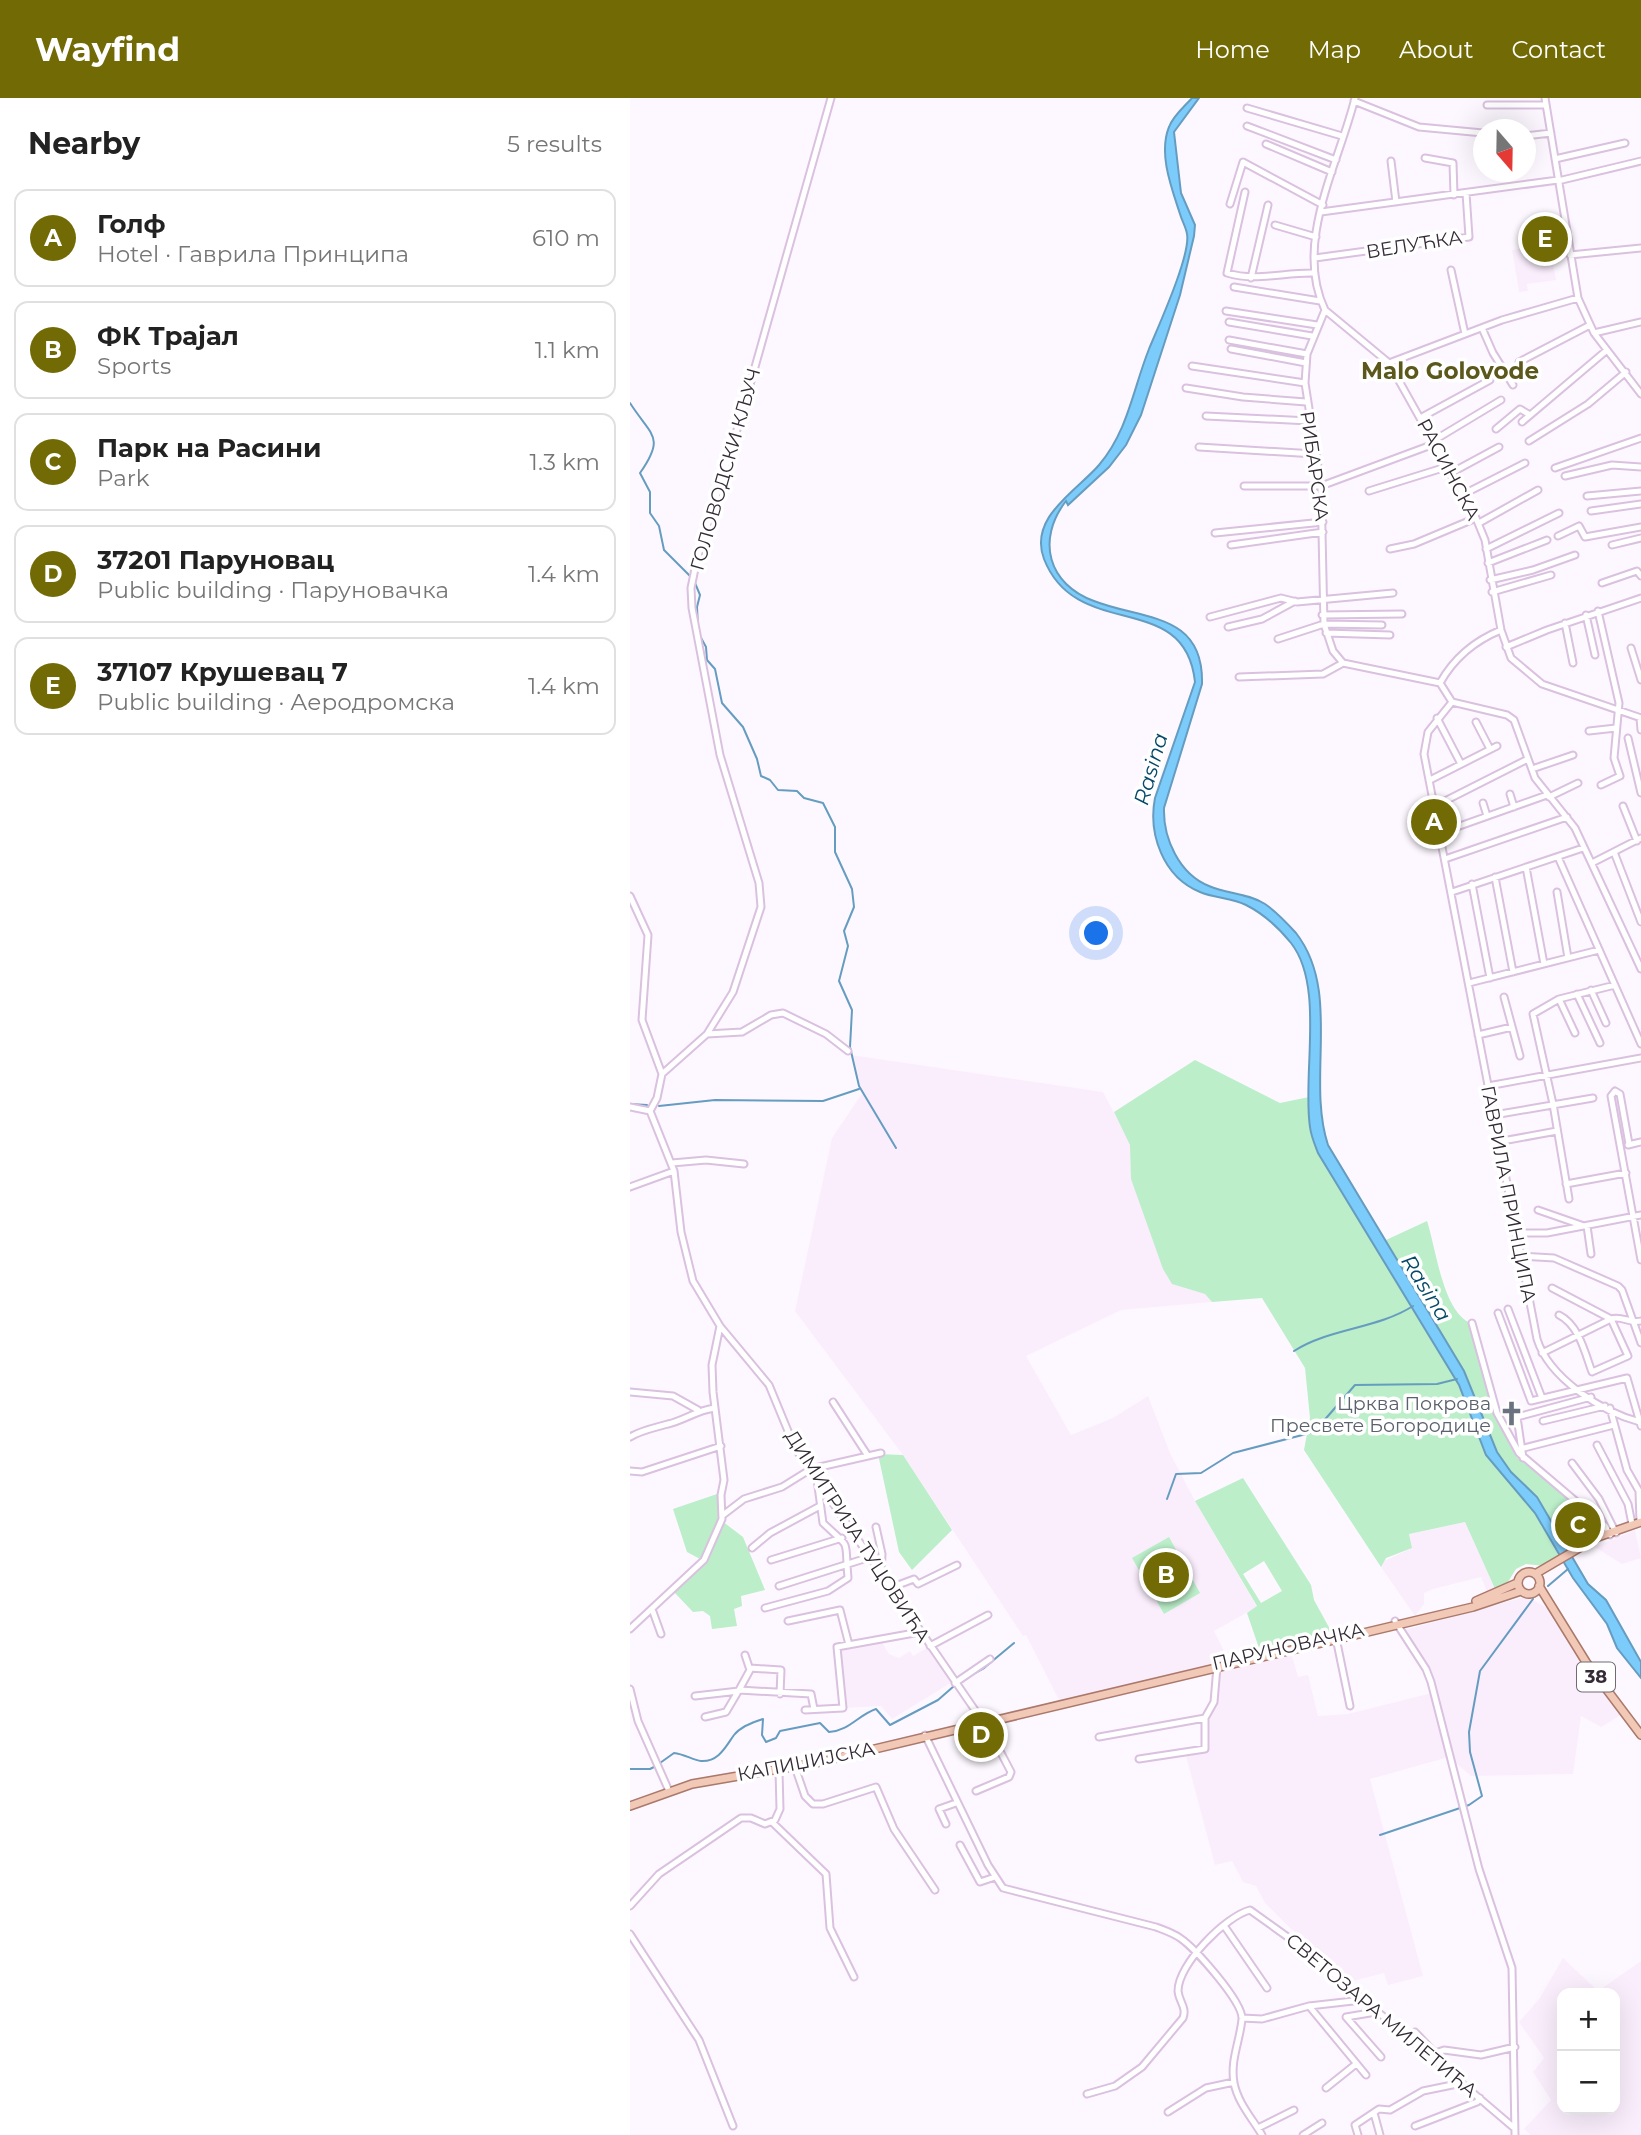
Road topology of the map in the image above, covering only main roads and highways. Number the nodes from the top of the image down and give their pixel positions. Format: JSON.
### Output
{"nodes":[{"id":1,"x":1638,"y":1523,"type":"edge"},
{"id":2,"x":1538,"y":1580,"type":"junction"},
{"id":3,"x":1519,"y":1587,"type":"junction"},
{"id":4,"x":1532,"y":1593,"type":"junction"},
{"id":5,"x":1545,"y":1599,"type":"junction"},
{"id":6,"x":1395,"y":1623,"type":"junction"},
{"id":7,"x":1067,"y":1701,"type":"junction"},
{"id":8,"x":984,"y":1722,"type":"joint"},
{"id":9,"x":1641,"y":1735,"type":"edge"},
{"id":10,"x":630,"y":1806,"type":"edge"}],
"edges":[{"from":1,"to":2,"type":"main road"},
{"from":2,"to":3,"type":"main road","name":"ПАРУНОВАЧКА"},
{"from":2,"to":4,"type":"main road"},
{"from":2,"to":5,"type":"main road","number":"38"},
{"from":3,"to":4,"type":"main road"},
{"from":3,"to":6,"type":"main road","name":"ПАРУНОВАЧКА"},
{"from":4,"to":5,"type":"main road"},
{"from":5,"to":9,"type":"main road","number":"38"},
{"from":6,"to":7,"type":"main road","name":"ПАРУНОВАЧКА"},
{"from":6,"to":7,"type":"main road","name":"ПАРУНОВАЧКА"},
{"from":7,"to":8,"type":"main road","name":"ПАРУНОВАЧКА"},
{"from":8,"to":10,"type":"main road","name":"КАПИЏИЈСКА"}]}
